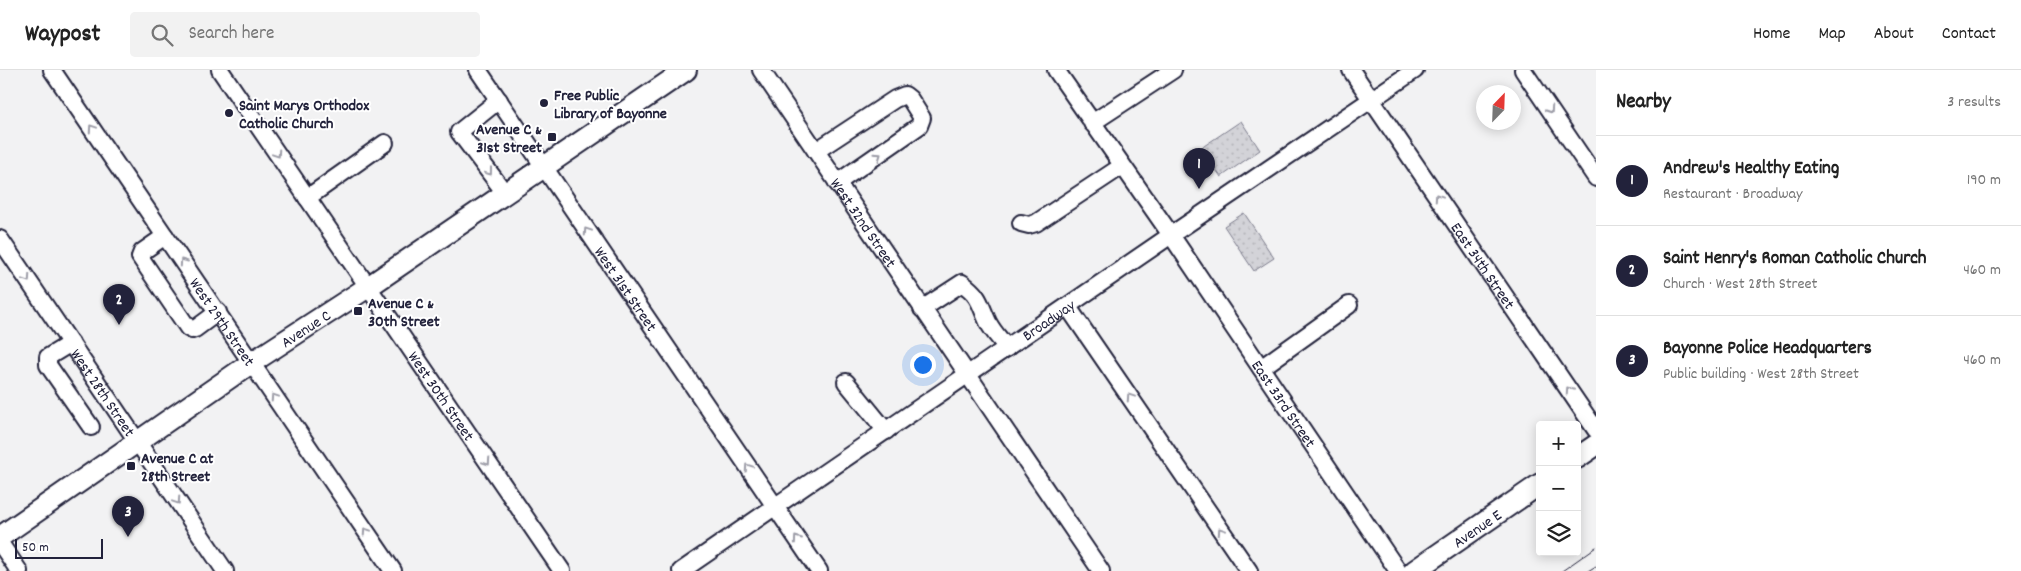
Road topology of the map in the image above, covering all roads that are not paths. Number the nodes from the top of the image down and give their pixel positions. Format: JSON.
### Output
{"nodes":[{"id":1,"x":52,"y":70,"type":"edge"},
{"id":2,"x":220,"y":70,"type":"edge"},
{"id":3,"x":478,"y":70,"type":"edge"},
{"id":4,"x":686,"y":70,"type":"edge"},
{"id":5,"x":761,"y":70,"type":"edge"},
{"id":6,"x":1056,"y":70,"type":"edge"},
{"id":7,"x":1172,"y":70,"type":"edge"},
{"id":8,"x":1351,"y":70,"type":"edge"},
{"id":9,"x":1523,"y":70,"type":"edge"},
{"id":10,"x":1410,"y":71,"type":"edge"},
{"id":11,"x":1371,"y":99,"type":"junction"},
{"id":12,"x":498,"y":100,"type":"junction"},
{"id":13,"x":1092,"y":124,"type":"junction"},
{"id":14,"x":386,"y":143,"type":"dead end"},
{"id":15,"x":816,"y":151,"type":"junction"},
{"id":16,"x":1122,"y":166,"type":"junction"},
{"id":17,"x":543,"y":167,"type":"junction"},
{"id":18,"x":1596,"y":178,"type":"edge"},
{"id":19,"x":837,"y":182,"type":"junction"},
{"id":20,"x":505,"y":193,"type":"junction"},
{"id":21,"x":307,"y":198,"type":"junction"},
{"id":22,"x":1021,"y":223,"type":"dead end"},
{"id":23,"x":1171,"y":235,"type":"junction"},
{"id":24,"x":165,"y":236,"type":"junction"},
{"id":25,"x":0,"y":239,"type":"edge"},
{"id":26,"x":368,"y":287,"type":"junction"},
{"id":27,"x":1349,"y":306,"type":"dead end"},
{"id":28,"x":1068,"y":307,"type":"junction"},
{"id":29,"x":922,"y":309,"type":"junction"},
{"id":30,"x":218,"y":312,"type":"junction"},
{"id":31,"x":71,"y":343,"type":"junction"},
{"id":32,"x":1007,"y":348,"type":"junction"},
{"id":33,"x":251,"y":363,"type":"junction"},
{"id":34,"x":1261,"y":368,"type":"junction"},
{"id":35,"x":967,"y":375,"type":"junction"},
{"id":36,"x":846,"y":382,"type":"dead end"},
{"id":37,"x":90,"y":427,"type":"dead end"},
{"id":38,"x":1596,"y":430,"type":"edge"},
{"id":39,"x":886,"y":431,"type":"junction"},
{"id":40,"x":138,"y":442,"type":"junction"},
{"id":41,"x":1596,"y":445,"type":"edge"},
{"id":42,"x":1581,"y":455,"type":"edge"},
{"id":43,"x":1536,"y":487,"type":"edge"},
{"id":44,"x":775,"y":507,"type":"junction"},
{"id":45,"x":0,"y":537,"type":"edge"},
{"id":46,"x":0,"y":543,"type":"edge"},
{"id":47,"x":1095,"y":569,"type":"edge"},
{"id":48,"x":19,"y":571,"type":"edge"},
{"id":49,"x":225,"y":571,"type":"edge"},
{"id":50,"x":393,"y":571,"type":"edge"},
{"id":51,"x":562,"y":571,"type":"edge"},
{"id":52,"x":681,"y":571,"type":"edge"},
{"id":53,"x":819,"y":571,"type":"edge"},
{"id":54,"x":1249,"y":571,"type":"edge"},
{"id":55,"x":1398,"y":571,"type":"edge"},
{"id":56,"x":1414,"y":571,"type":"edge"}],
"edges":[{"from":24,"to":1,"type":"street","name":"West 29th Street","one_way":true},
{"from":2,"to":21,"type":"street","name":"West 30th Street","one_way":true},
{"from":3,"to":12,"type":"street","name":"West 31st Street"},
{"from":4,"to":17,"type":"main road","name":"Avenue C"},
{"from":5,"to":15,"type":"street","name":"West 32nd Street"},
{"from":6,"to":13,"type":"street","name":"East 33rd Street"},
{"from":7,"to":13,"type":"street"},
{"from":8,"to":11,"type":"street","name":"East 34th Street"},
{"from":9,"to":18,"type":"street","one_way":true},
{"from":10,"to":11,"type":"street","name":"Broadway"},
{"from":11,"to":23,"type":"street","name":"Broadway"},
{"from":38,"to":11,"type":"street","name":"East 34th Street","one_way":true},
{"from":12,"to":17,"type":"street","name":"West 31st Street"},
{"from":12,"to":20,"type":"street","one_way":true},
{"from":13,"to":16,"type":"street","name":"East 33rd Street"},
{"from":14,"to":21,"type":"street"},
{"from":15,"to":19,"type":"street","name":"West 32nd Street"},
{"from":19,"to":15,"type":"street","one_way":true},
{"from":16,"to":22,"type":"street"},
{"from":16,"to":23,"type":"street","name":"East 33rd Street"},
{"from":17,"to":20,"type":"main road","name":"Avenue C"},
{"from":44,"to":17,"type":"street","name":"West 31st Street","one_way":true},
{"from":19,"to":29,"type":"street","name":"West 32nd Street"},
{"from":20,"to":26,"type":"main road","name":"Avenue C"},
{"from":21,"to":26,"type":"street","name":"West 30th Street"},
{"from":23,"to":28,"type":"street","name":"Broadway"},
{"from":23,"to":34,"type":"street","name":"East 33rd Street"},
{"from":30,"to":24,"type":"street","name":"West 29th Street","one_way":true},
{"from":24,"to":30,"type":"street"},
{"from":25,"to":31,"type":"street","name":"West 28th Street","one_way":true},
{"from":26,"to":33,"type":"main road","name":"Avenue C"},
{"from":26,"to":51,"type":"street","name":"West 30th Street","one_way":true},
{"from":27,"to":34,"type":"street"},
{"from":28,"to":32,"type":"street","name":"Broadway"},
{"from":54,"to":28,"type":"street","one_way":true},
{"from":29,"to":32,"type":"street"},
{"from":29,"to":35,"type":"street","name":"West 32nd Street"},
{"from":30,"to":33,"type":"street","name":"West 29th Street"},
{"from":31,"to":37,"type":"street"},
{"from":31,"to":40,"type":"street","name":"West 28th Street"},
{"from":32,"to":35,"type":"street","name":"Broadway"},
{"from":33,"to":40,"type":"main road","name":"Avenue C"},
{"from":50,"to":33,"type":"street","name":"West 29th Street","one_way":true},
{"from":34,"to":55,"type":"street","name":"East 33rd Street"},
{"from":35,"to":39,"type":"street","name":"Broadway"},
{"from":35,"to":47,"type":"street","name":"West 32nd Street"},
{"from":36,"to":39,"type":"street"},
{"from":39,"to":44,"type":"street","name":"Broadway"},
{"from":40,"to":45,"type":"main road","name":"Avenue C"},
{"from":40,"to":49,"type":"street","name":"West 28th Street","one_way":true},
{"from":41,"to":42,"type":"main road"},
{"from":43,"to":56,"type":"main road","name":"Avenue E"},
{"from":44,"to":52,"type":"street","name":"Broadway"},
{"from":53,"to":44,"type":"street","name":"West 31st Street","one_way":true},
{"from":46,"to":48,"type":"street"}]}
